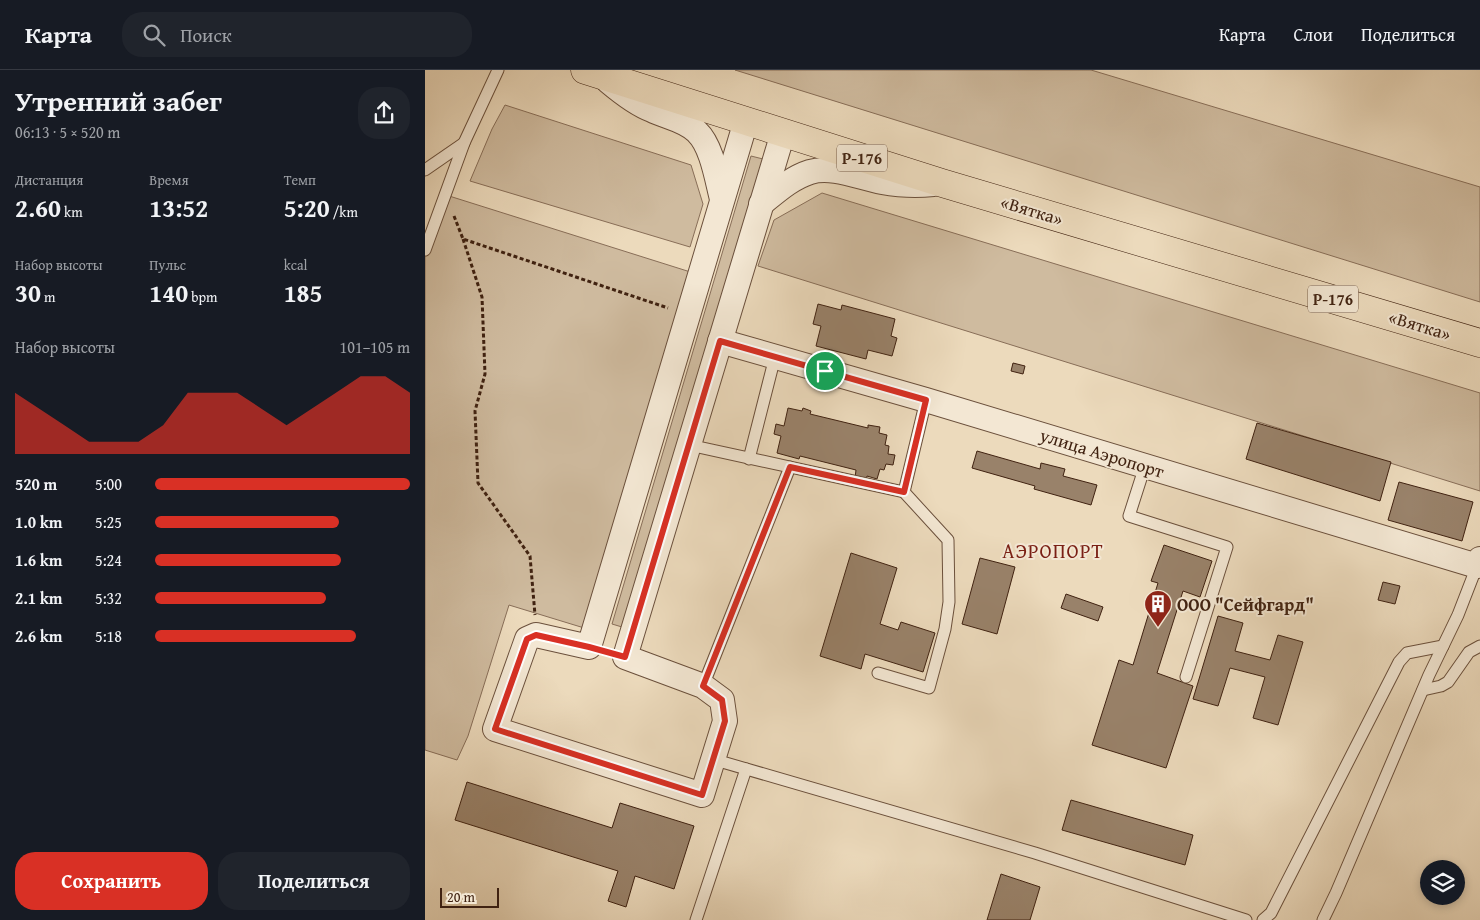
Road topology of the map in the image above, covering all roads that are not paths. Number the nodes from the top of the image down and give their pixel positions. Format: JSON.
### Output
{"nodes":[{"id":1,"x":498,"y":70,"type":"edge"},
{"id":2,"x":593,"y":72,"type":"edge"},
{"id":3,"x":746,"y":122,"type":"junction"},
{"id":4,"x":783,"y":133,"type":"junction"},
{"id":5,"x":464,"y":143,"type":"junction"},
{"id":6,"x":425,"y":170,"type":"edge"},
{"id":7,"x":942,"y":183,"type":"junction"},
{"id":8,"x":722,"y":201,"type":"junction"},
{"id":9,"x":761,"y":204,"type":"junction"},
{"id":10,"x":425,"y":250,"type":"edge"},
{"id":11,"x":720,"y":341,"type":"junction"},
{"id":12,"x":1480,"y":343,"type":"edge"},
{"id":13,"x":775,"y":357,"type":"junction"},
{"id":14,"x":926,"y":400,"type":"junction"},
{"id":15,"x":689,"y":445,"type":"junction"},
{"id":16,"x":749,"y":459,"type":"junction"},
{"id":17,"x":1145,"y":466,"type":"junction"},
{"id":18,"x":790,"y":467,"type":"junction"},
{"id":19,"x":904,"y":492,"type":"junction"},
{"id":20,"x":1479,"y":562,"type":"edge"},
{"id":21,"x":1443,"y":646,"type":"junction"},
{"id":22,"x":1480,"y":646,"type":"edge"},
{"id":23,"x":589,"y":647,"type":"junction"},
{"id":24,"x":625,"y":657,"type":"junction"},
{"id":25,"x":878,"y":673,"type":"dead end"},
{"id":26,"x":1186,"y":677,"type":"dead end"},
{"id":27,"x":703,"y":686,"type":"junction"},
{"id":28,"x":1423,"y":690,"type":"junction"},
{"id":29,"x":712,"y":760,"type":"junction"},
{"id":30,"x":746,"y":769,"type":"junction"},
{"id":31,"x":696,"y":920,"type":"edge"},
{"id":32,"x":1246,"y":920,"type":"edge"},
{"id":33,"x":1263,"y":920,"type":"edge"},
{"id":34,"x":1323,"y":920,"type":"edge"}],
"edges":[{"from":1,"to":5,"type":"lane"},
{"from":2,"to":3,"type":"main road","name":"«Вятка»","number":"Р-176"},
{"from":2,"to":8,"type":"street"},
{"from":3,"to":4,"type":"main road","name":"«Вятка»","number":"Р-176"},
{"from":3,"to":8,"type":"street"},
{"from":4,"to":7,"type":"main road","name":"«Вятка»","number":"Р-176"},
{"from":4,"to":9,"type":"street"},
{"from":5,"to":6,"type":"lane"},
{"from":5,"to":10,"type":"lane"},
{"from":7,"to":9,"type":"street"},
{"from":7,"to":12,"type":"main road","name":"«Вятка»","number":"Р-176"},
{"from":8,"to":23,"type":"street"},
{"from":9,"to":11,"type":"street"},
{"from":11,"to":13,"type":"street","name":"улица Аэропорт"},
{"from":11,"to":15,"type":"street"},
{"from":13,"to":14,"type":"street","name":"улица Аэропорт"},
{"from":13,"to":16,"type":"lane"},
{"from":14,"to":17,"type":"street","name":"улица Аэропорт"},
{"from":14,"to":19,"type":"lane"},
{"from":15,"to":16,"type":"lane"},
{"from":15,"to":24,"type":"street"},
{"from":16,"to":18,"type":"lane"},
{"from":17,"to":20,"type":"street","name":"улица Аэропорт"},
{"from":17,"to":26,"type":"lane"},
{"from":18,"to":19,"type":"lane"},
{"from":18,"to":27,"type":"lane"},
{"from":19,"to":25,"type":"lane"},
{"from":20,"to":21,"type":"lane"},
{"from":21,"to":28,"type":"lane"},
{"from":21,"to":33,"type":"lane"},
{"from":22,"to":28,"type":"lane"},
{"from":23,"to":24,"type":"street"},
{"from":23,"to":29,"type":"street"},
{"from":24,"to":27,"type":"street"},
{"from":27,"to":29,"type":"street"},
{"from":28,"to":34,"type":"lane"},
{"from":29,"to":30,"type":"lane"},
{"from":30,"to":31,"type":"lane"},
{"from":30,"to":32,"type":"lane"}]}
